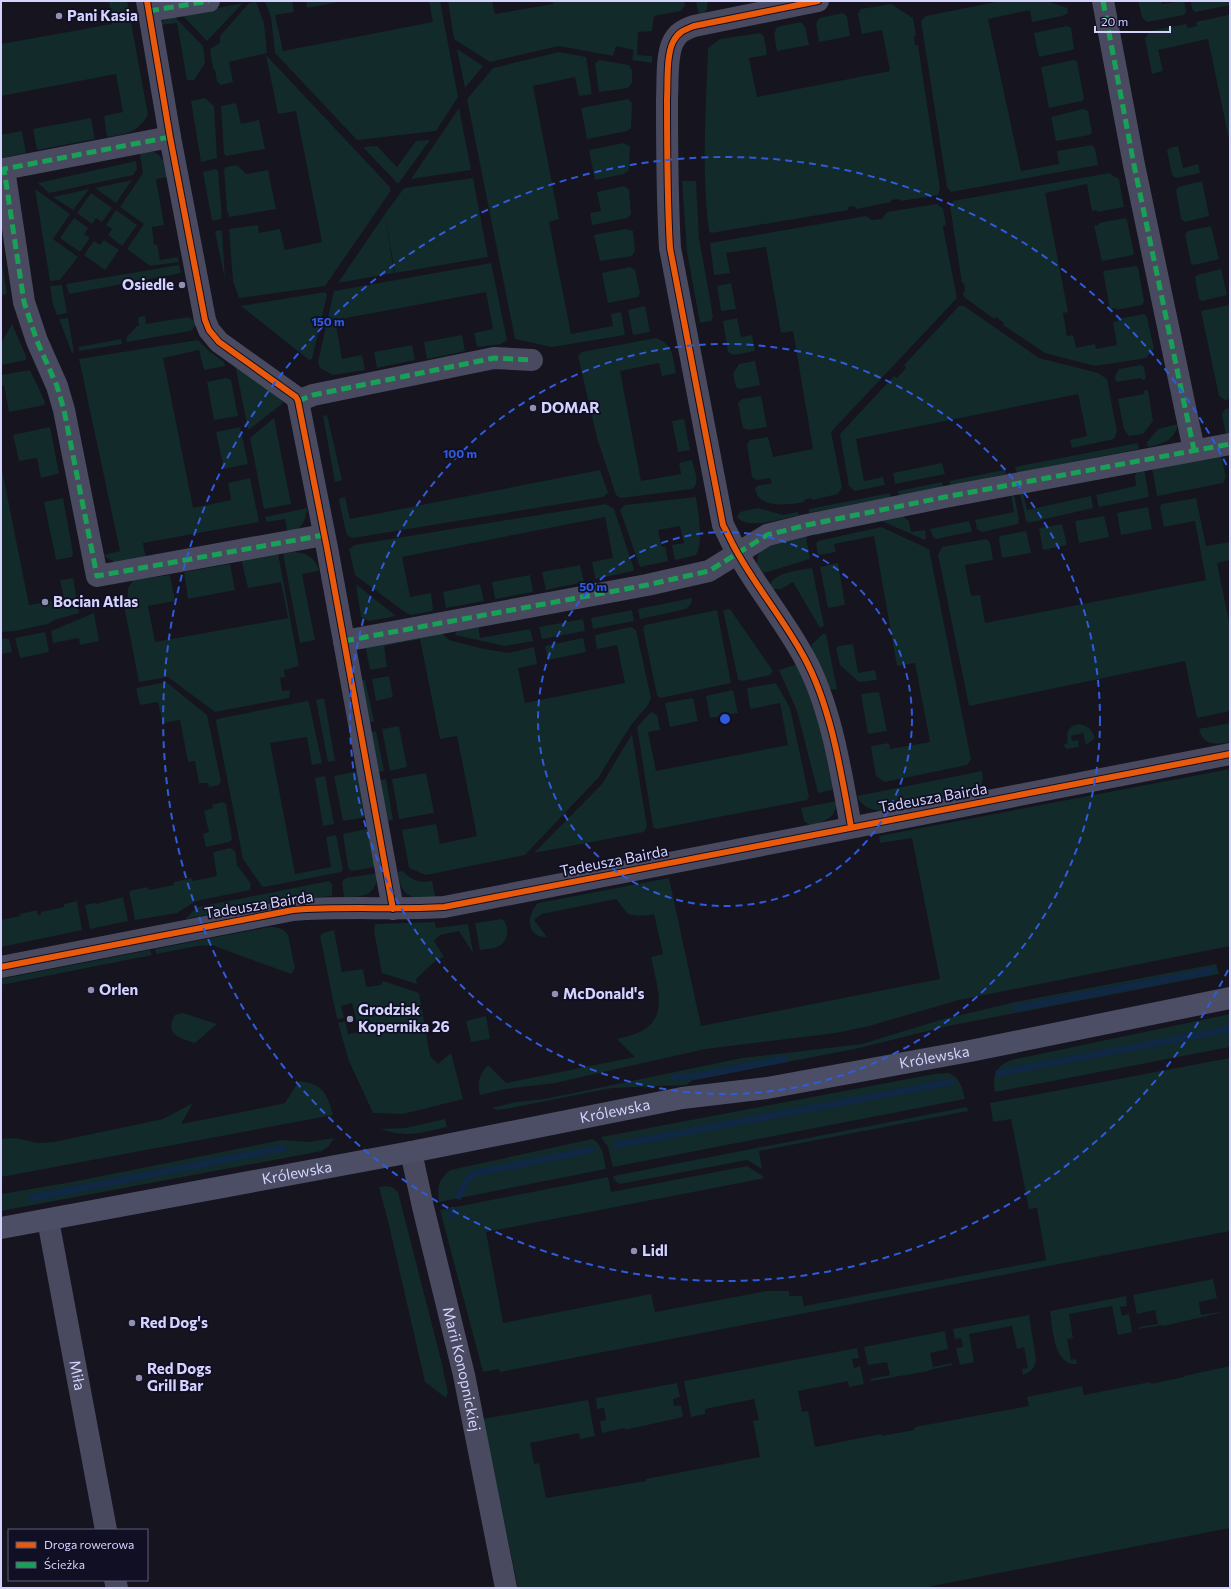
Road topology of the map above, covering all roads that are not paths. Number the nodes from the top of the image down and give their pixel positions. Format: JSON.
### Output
{"nodes":[{"id":1,"x":209,"y":1,"type":"edge"},
{"id":2,"x":818,"y":1,"type":"edge"},
{"id":3,"x":1103,"y":1,"type":"edge"},
{"id":4,"x":148,"y":6,"type":"edge"},
{"id":5,"x":170,"y":137,"type":"junction"},
{"id":6,"x":532,"y":360,"type":"dead end"},
{"id":7,"x":298,"y":400,"type":"junction"},
{"id":8,"x":1230,"y":444,"type":"edge"},
{"id":9,"x":1194,"y":450,"type":"junction"},
{"id":10,"x":324,"y":535,"type":"junction"},
{"id":11,"x":737,"y":553,"type":"junction"},
{"id":12,"x":344,"y":641,"type":"junction"},
{"id":13,"x":1230,"y":754,"type":"edge"},
{"id":14,"x":851,"y":826,"type":"junction"},
{"id":15,"x":393,"y":909,"type":"junction"},
{"id":16,"x":1,"y":967,"type":"edge"},
{"id":17,"x":1230,"y":998,"type":"edge"},
{"id":18,"x":411,"y":1152,"type":"junction"},
{"id":19,"x":48,"y":1220,"type":"junction"},
{"id":20,"x":1,"y":1228,"type":"edge"},
{"id":21,"x":106,"y":1529,"type":"edge"},
{"id":22,"x":506,"y":1588,"type":"edge"}],
"edges":[{"from":1,"to":4,"type":"street"},
{"from":2,"to":11,"type":"street"},
{"from":3,"to":9,"type":"street"},
{"from":4,"to":5,"type":"street"},
{"from":5,"to":7,"type":"street"},
{"from":5,"to":10,"type":"street"},
{"from":6,"to":7,"type":"street"},
{"from":7,"to":10,"type":"street"},
{"from":8,"to":9,"type":"street"},
{"from":9,"to":11,"type":"street"},
{"from":10,"to":12,"type":"street"},
{"from":11,"to":12,"type":"street"},
{"from":11,"to":14,"type":"street"},
{"from":12,"to":15,"type":"street"},
{"from":13,"to":14,"type":"street","name":"Tadeusza Bairda"},
{"from":14,"to":15,"type":"street","name":"Tadeusza Bairda"},
{"from":15,"to":16,"type":"street","name":"Tadeusza Bairda"},
{"from":17,"to":18,"type":"main road","name":"Królewska"},
{"from":18,"to":19,"type":"main road","name":"Królewska"},
{"from":18,"to":22,"type":"street","name":"Marii Konopnickiej"},
{"from":19,"to":20,"type":"main road","name":"Królewska"},
{"from":19,"to":21,"type":"street","name":"Miła"}]}
